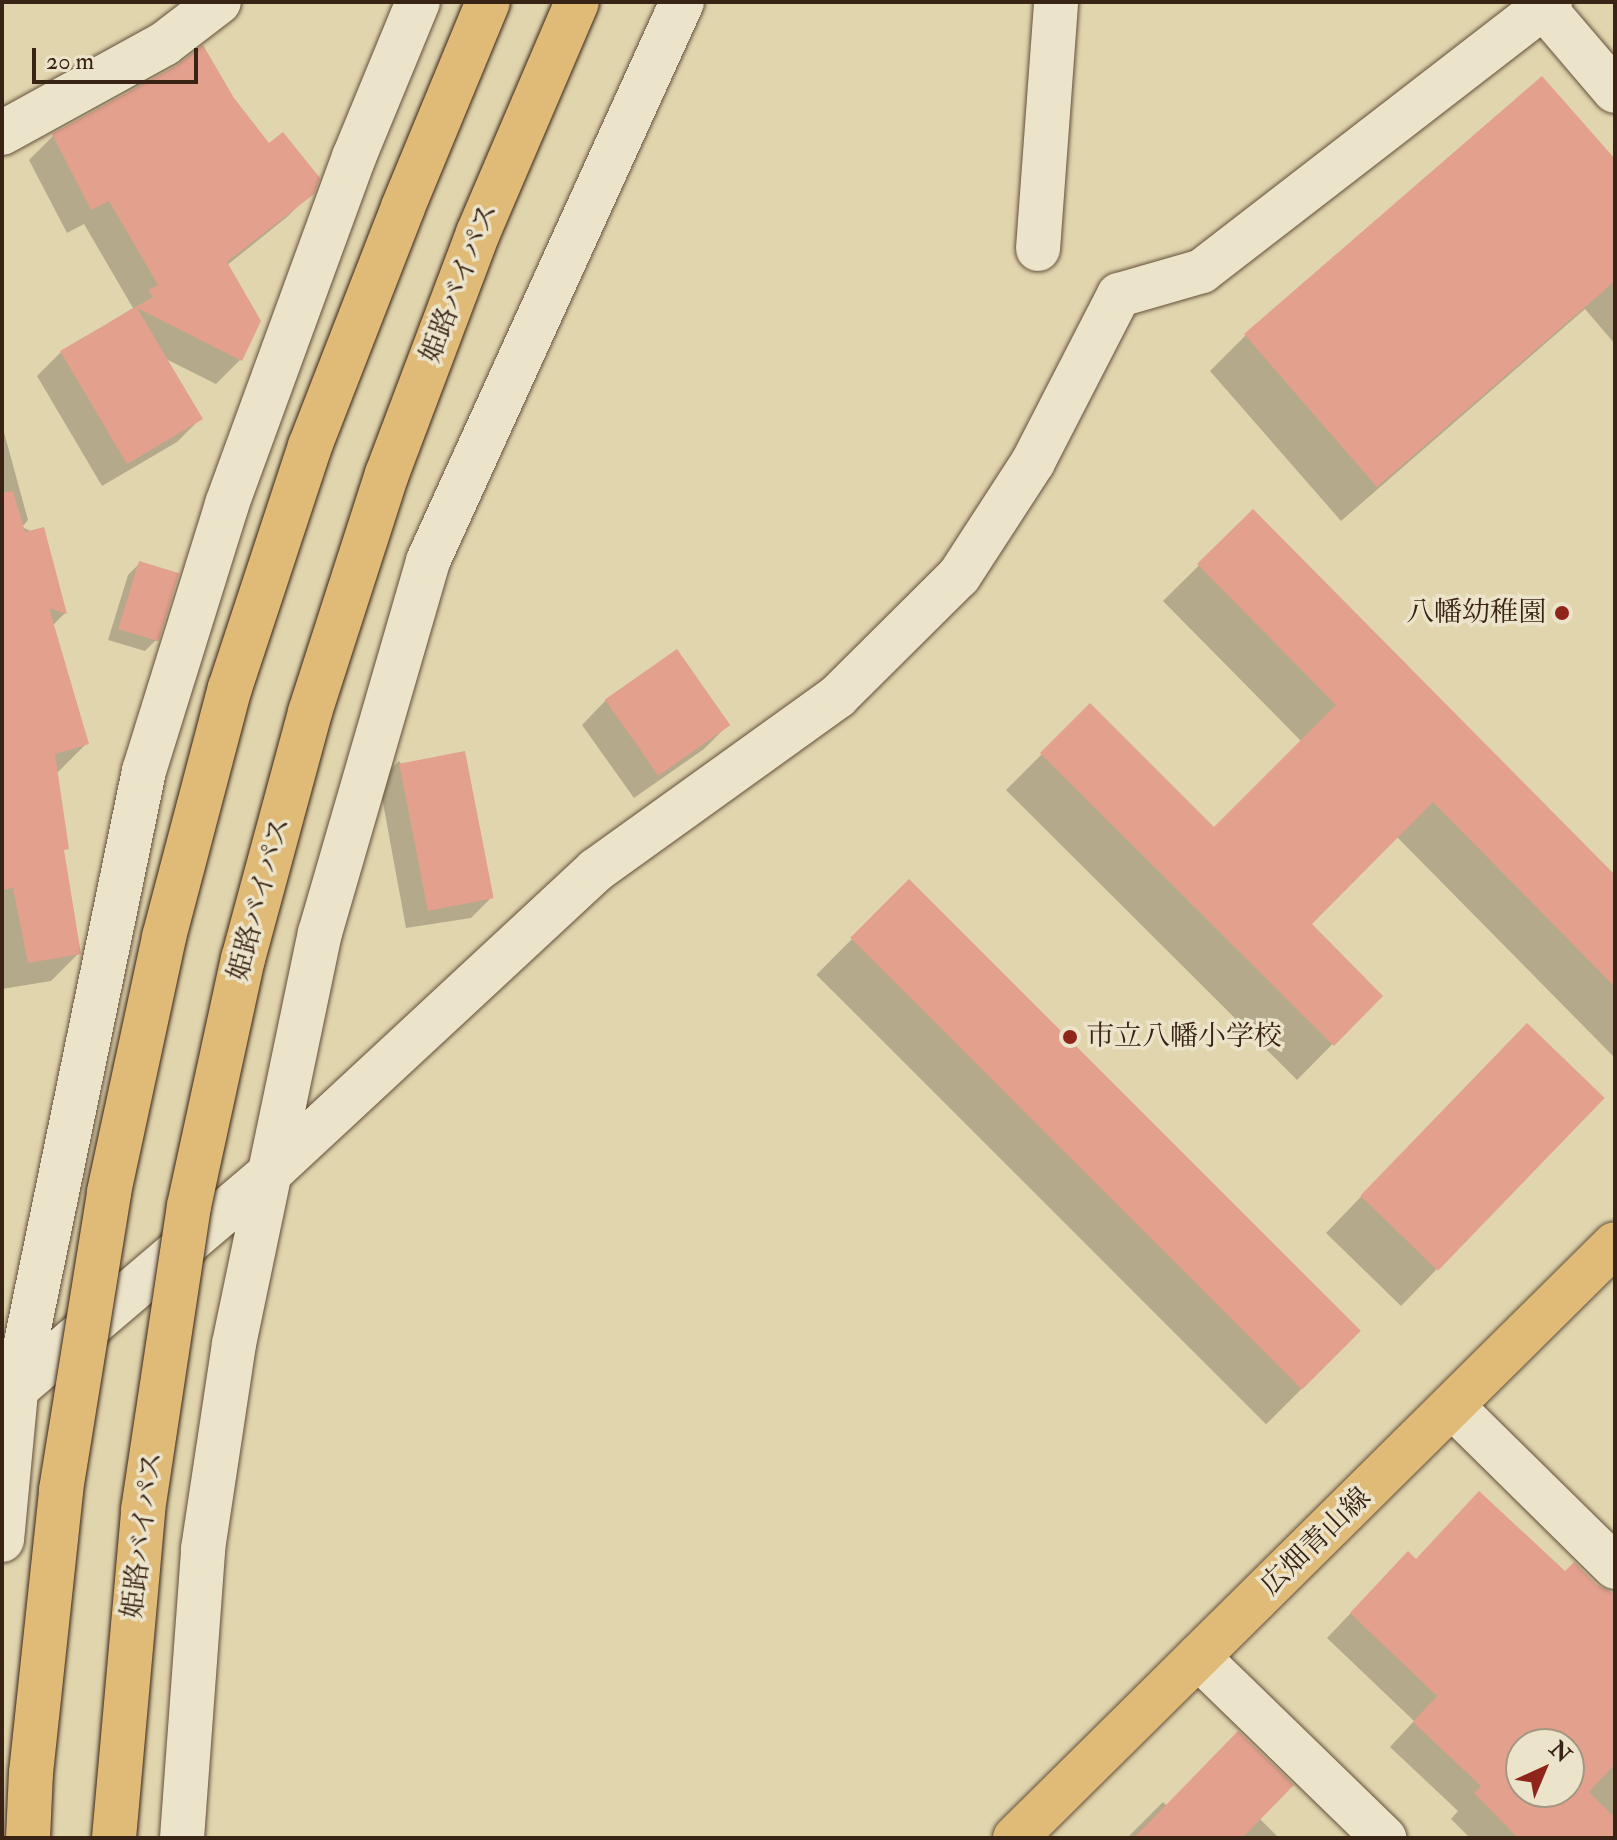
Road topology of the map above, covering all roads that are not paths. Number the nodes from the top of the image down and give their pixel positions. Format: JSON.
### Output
{"nodes":[{"id":1,"x":219,"y":2,"type":"edge"},
{"id":2,"x":418,"y":2,"type":"edge"},
{"id":3,"x":488,"y":2,"type":"edge"},
{"id":4,"x":577,"y":2,"type":"edge"},
{"id":5,"x":682,"y":2,"type":"edge"},
{"id":6,"x":1056,"y":2,"type":"edge"},
{"id":7,"x":1544,"y":4,"type":"edge"},
{"id":8,"x":1615,"y":91,"type":"edge"},
{"id":9,"x":2,"y":133,"type":"edge"},
{"id":10,"x":1038,"y":249,"type":"dead end"},
{"id":11,"x":271,"y":1172,"type":"junction"},
{"id":12,"x":1615,"y":1244,"type":"edge"},
{"id":13,"x":9,"y":1396,"type":"edge"},
{"id":14,"x":1453,"y":1407,"type":"junction"},
{"id":15,"x":2,"y":1540,"type":"edge"},
{"id":16,"x":1615,"y":1567,"type":"edge"},
{"id":17,"x":1198,"y":1657,"type":"junction"},
{"id":18,"x":28,"y":1838,"type":"edge"},
{"id":19,"x":114,"y":1838,"type":"edge"},
{"id":20,"x":182,"y":1838,"type":"edge"},
{"id":21,"x":1015,"y":1838,"type":"edge"},
{"id":22,"x":1384,"y":1838,"type":"edge"}],
"edges":[{"from":1,"to":9,"type":"street"},
{"from":2,"to":13,"type":"street"},
{"from":3,"to":18,"type":"main road","bridge":true},
{"from":4,"to":19,"type":"main road","name":"姫路バイパス","bridge":true},
{"from":5,"to":11,"type":"street"},
{"from":6,"to":10,"type":"street"},
{"from":7,"to":8,"type":"street"},
{"from":7,"to":11,"type":"street"},
{"from":11,"to":13,"type":"street"},
{"from":11,"to":20,"type":"street"},
{"from":12,"to":14,"type":"main road","name":"広畑青山線"},
{"from":13,"to":15,"type":"street"},
{"from":14,"to":16,"type":"street"},
{"from":14,"to":17,"type":"main road","name":"広畑青山線"},
{"from":17,"to":21,"type":"main road","name":"広畑青山線"},
{"from":17,"to":22,"type":"street"}]}
